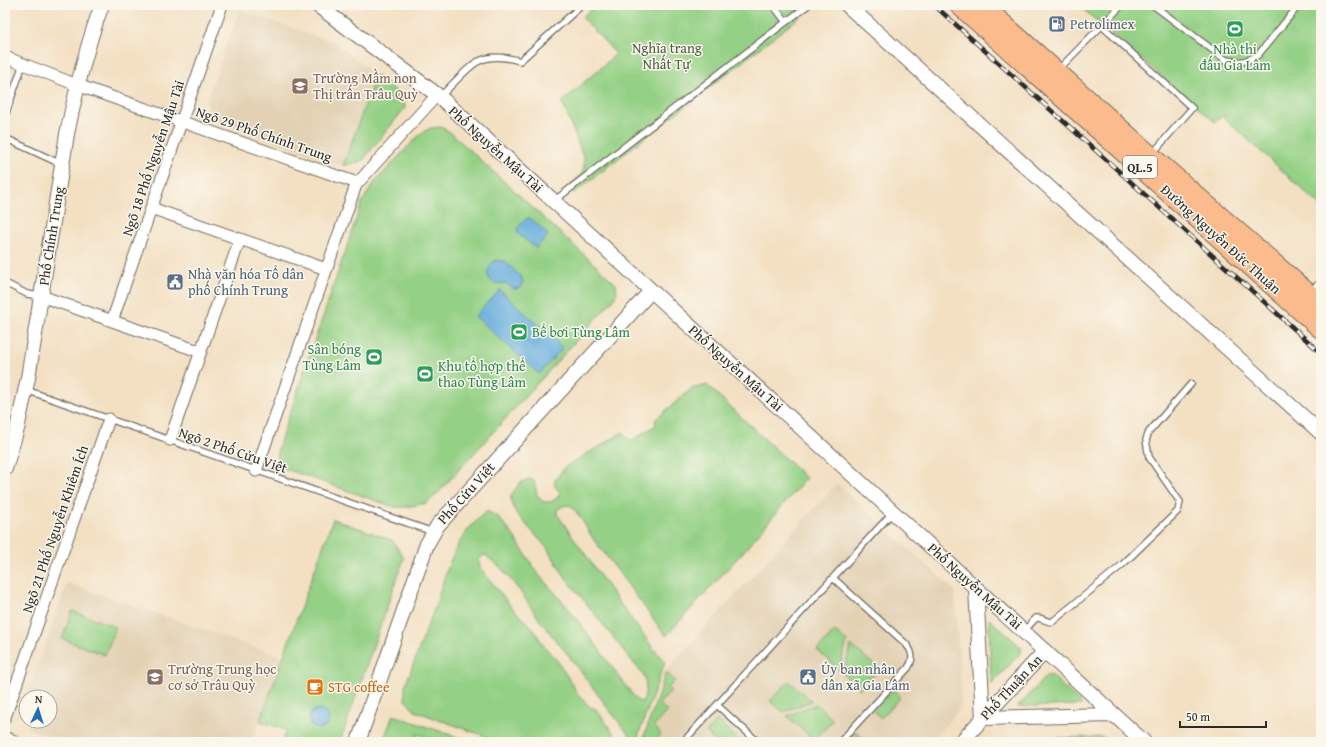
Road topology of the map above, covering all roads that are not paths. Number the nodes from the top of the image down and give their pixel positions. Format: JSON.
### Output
{"nodes":[{"id":1,"x":102,"y":5,"type":"edge"},
{"id":2,"x":222,"y":5,"type":"edge"},
{"id":3,"x":317,"y":5,"type":"edge"},
{"id":4,"x":582,"y":5,"type":"edge"},
{"id":5,"x":773,"y":5,"type":"edge"},
{"id":6,"x":808,"y":5,"type":"edge"},
{"id":7,"x":847,"y":5,"type":"edge"},
{"id":8,"x":959,"y":5,"type":"edge"},
{"id":9,"x":982,"y":5,"type":"edge"},
{"id":10,"x":1122,"y":5,"type":"edge"},
{"id":11,"x":1154,"y":5,"type":"edge"},
{"id":12,"x":1299,"y":5,"type":"edge"},
{"id":13,"x":786,"y":22,"type":"junction"},
{"id":14,"x":1102,"y":26,"type":"junction"},
{"id":15,"x":5,"y":57,"type":"edge"},
{"id":16,"x":1035,"y":63,"type":"junction"},
{"id":17,"x":23,"y":64,"type":"junction"},
{"id":18,"x":1057,"y":71,"type":"junction"},
{"id":19,"x":73,"y":84,"type":"junction"},
{"id":20,"x":438,"y":96,"type":"junction"},
{"id":21,"x":5,"y":116,"type":"edge"},
{"id":22,"x":182,"y":121,"type":"junction"},
{"id":23,"x":5,"y":138,"type":"edge"},
{"id":24,"x":1151,"y":156,"type":"junction"},
{"id":25,"x":62,"y":164,"type":"junction"},
{"id":26,"x":357,"y":183,"type":"junction"},
{"id":27,"x":554,"y":202,"type":"junction"},
{"id":28,"x":151,"y":208,"type":"junction"},
{"id":29,"x":240,"y":239,"type":"junction"},
{"id":30,"x":326,"y":269,"type":"junction"},
{"id":31,"x":5,"y":283,"type":"edge"},
{"id":32,"x":1316,"y":290,"type":"edge"},
{"id":33,"x":651,"y":291,"type":"junction"},
{"id":34,"x":41,"y":296,"type":"junction"},
{"id":35,"x":1321,"y":311,"type":"edge"},
{"id":36,"x":112,"y":321,"type":"junction"},
{"id":37,"x":1321,"y":329,"type":"edge"},
{"id":38,"x":201,"y":352,"type":"junction"},
{"id":39,"x":1192,"y":384,"type":"dead end"},
{"id":40,"x":26,"y":390,"type":"junction"},
{"id":41,"x":109,"y":419,"type":"junction"},
{"id":42,"x":1321,"y":433,"type":"edge"},
{"id":43,"x":170,"y":440,"type":"junction"},
{"id":44,"x":9,"y":442,"type":"edge"},
{"id":45,"x":5,"y":469,"type":"edge"},
{"id":46,"x":256,"y":471,"type":"junction"},
{"id":47,"x":894,"y":512,"type":"junction"},
{"id":48,"x":433,"y":532,"type":"junction"},
{"id":49,"x":833,"y":578,"type":"junction"},
{"id":50,"x":976,"y":588,"type":"junction"},
{"id":51,"x":1024,"y":632,"type":"junction"},
{"id":52,"x":1045,"y":650,"type":"junction"},
{"id":53,"x":717,"y":705,"type":"junction"},
{"id":54,"x":1114,"y":714,"type":"junction"},
{"id":55,"x":5,"y":717,"type":"edge"},
{"id":56,"x":983,"y":718,"type":"junction"},
{"id":57,"x":5,"y":739,"type":"edge"},
{"id":58,"x":13,"y":742,"type":"edge"},
{"id":59,"x":358,"y":742,"type":"edge"},
{"id":60,"x":683,"y":742,"type":"edge"},
{"id":61,"x":758,"y":742,"type":"edge"},
{"id":62,"x":840,"y":742,"type":"edge"},
{"id":63,"x":961,"y":742,"type":"edge"},
{"id":64,"x":1144,"y":742,"type":"edge"}],
"edges":[{"from":1,"to":19,"type":"street","name":"Phố Chính Trung"},
{"from":2,"to":22,"type":"street","name":"Ngõ 18 Phố Nguyễn Mậu Tài"},
{"from":3,"to":20,"type":"street","name":"Phố Nguyễn Mậu Tài"},
{"from":4,"to":20,"type":"lane"},
{"from":5,"to":13,"type":"lane"},
{"from":6,"to":13,"type":"lane"},
{"from":7,"to":42,"type":"street"},
{"from":8,"to":16,"type":"highway","name":"Đường Nguyễn Đức Thuận","number":"QL.5"},
{"from":9,"to":16,"type":"highway","name":"Đường Nguyễn Đức Thuận","number":"QL.5"},
{"from":10,"to":14,"type":"lane"},
{"from":11,"to":12,"type":"lane"},
{"from":13,"to":27,"type":"lane"},
{"from":14,"to":18,"type":"lane"},
{"from":14,"to":24,"type":"lane"},
{"from":15,"to":17,"type":"street","name":"Ngõ 29 Phố Chính Trung"},
{"from":16,"to":18,"type":"highway","name":"Đường Nguyễn Đức Thuận","number":"QL.5"},
{"from":16,"to":37,"type":"highway","name":"Đường Nguyễn Đức Thuận","number":"QL.5"},
{"from":17,"to":19,"type":"street","name":"Ngõ 29 Phố Chính Trung"},
{"from":17,"to":21,"type":"lane"},
{"from":18,"to":24,"type":"highway","name":"Đường Nguyễn Đức Thuận","number":"QL.5"},
{"from":19,"to":22,"type":"street","name":"Ngõ 29 Phố Chính Trung"},
{"from":19,"to":25,"type":"street","name":"Phố Chính Trung"},
{"from":20,"to":26,"type":"street"},
{"from":20,"to":27,"type":"street","name":"Phố Nguyễn Mậu Tài"},
{"from":22,"to":26,"type":"street","name":"Ngõ 29 Phố Chính Trung"},
{"from":22,"to":28,"type":"street","name":"Ngõ 18 Phố Nguyễn Mậu Tài"},
{"from":23,"to":25,"type":"lane"},
{"from":24,"to":32,"type":"highway","name":"Đường Nguyễn Đức Thuận","number":"QL.5"},
{"from":25,"to":34,"type":"street","name":"Phố Chính Trung"},
{"from":26,"to":30,"type":"street"},
{"from":27,"to":33,"type":"street","name":"Phố Nguyễn Mậu Tài"},
{"from":28,"to":29,"type":"street"},
{"from":28,"to":36,"type":"street","name":"Ngõ 18 Phố Nguyễn Mậu Tài"},
{"from":29,"to":30,"type":"street"},
{"from":29,"to":38,"type":"street"},
{"from":30,"to":46,"type":"street"},
{"from":31,"to":34,"type":"lane"},
{"from":32,"to":35,"type":"highway","name":"Đường Nguyễn Đức Thuận","number":"QL.5"},
{"from":33,"to":47,"type":"street","name":"Phố Nguyễn Mậu Tài"},
{"from":33,"to":48,"type":"street","name":"Phố Cửu Việt"},
{"from":34,"to":36,"type":"street"},
{"from":34,"to":40,"type":"street","name":"Phố Chính Trung"},
{"from":36,"to":38,"type":"street"},
{"from":38,"to":43,"type":"street"},
{"from":39,"to":51,"type":"lane"},
{"from":40,"to":41,"type":"lane","name":"Ngõ 2 Phố Cửu Việt"},
{"from":40,"to":44,"type":"street","name":"Phố Chính Trung"},
{"from":41,"to":43,"type":"lane","name":"Ngõ 2 Phố Cửu Việt"},
{"from":41,"to":55,"type":"street","name":"Ngõ 21 Phố Nguyễn Khiêm Ích"},
{"from":43,"to":46,"type":"lane","name":"Ngõ 2 Phố Cửu Việt"},
{"from":44,"to":45,"type":"street","name":"Phố Chính Trung"},
{"from":46,"to":48,"type":"lane","name":"Ngõ 2 Phố Cửu Việt"},
{"from":47,"to":49,"type":"lane"},
{"from":47,"to":50,"type":"street","name":"Phố Nguyễn Mậu Tài"},
{"from":48,"to":59,"type":"street","name":"Phố Cửu Việt"},
{"from":49,"to":53,"type":"lane"},
{"from":49,"to":62,"type":"lane"},
{"from":50,"to":51,"type":"street","name":"Phố Nguyễn Mậu Tài"},
{"from":50,"to":56,"type":"street"},
{"from":51,"to":52,"type":"street","name":"Phố Nguyễn Mậu Tài"},
{"from":52,"to":54,"type":"street","name":"Phố Nguyễn Mậu Tài"},
{"from":52,"to":56,"type":"street","name":"Phố Thuận An"},
{"from":53,"to":60,"type":"lane"},
{"from":53,"to":61,"type":"lane"},
{"from":54,"to":56,"type":"street"},
{"from":54,"to":64,"type":"street","name":"Phố Nguyễn Mậu Tài"},
{"from":56,"to":63,"type":"street","name":"Phố Thuận An"},
{"from":57,"to":58,"type":"street"}]}
